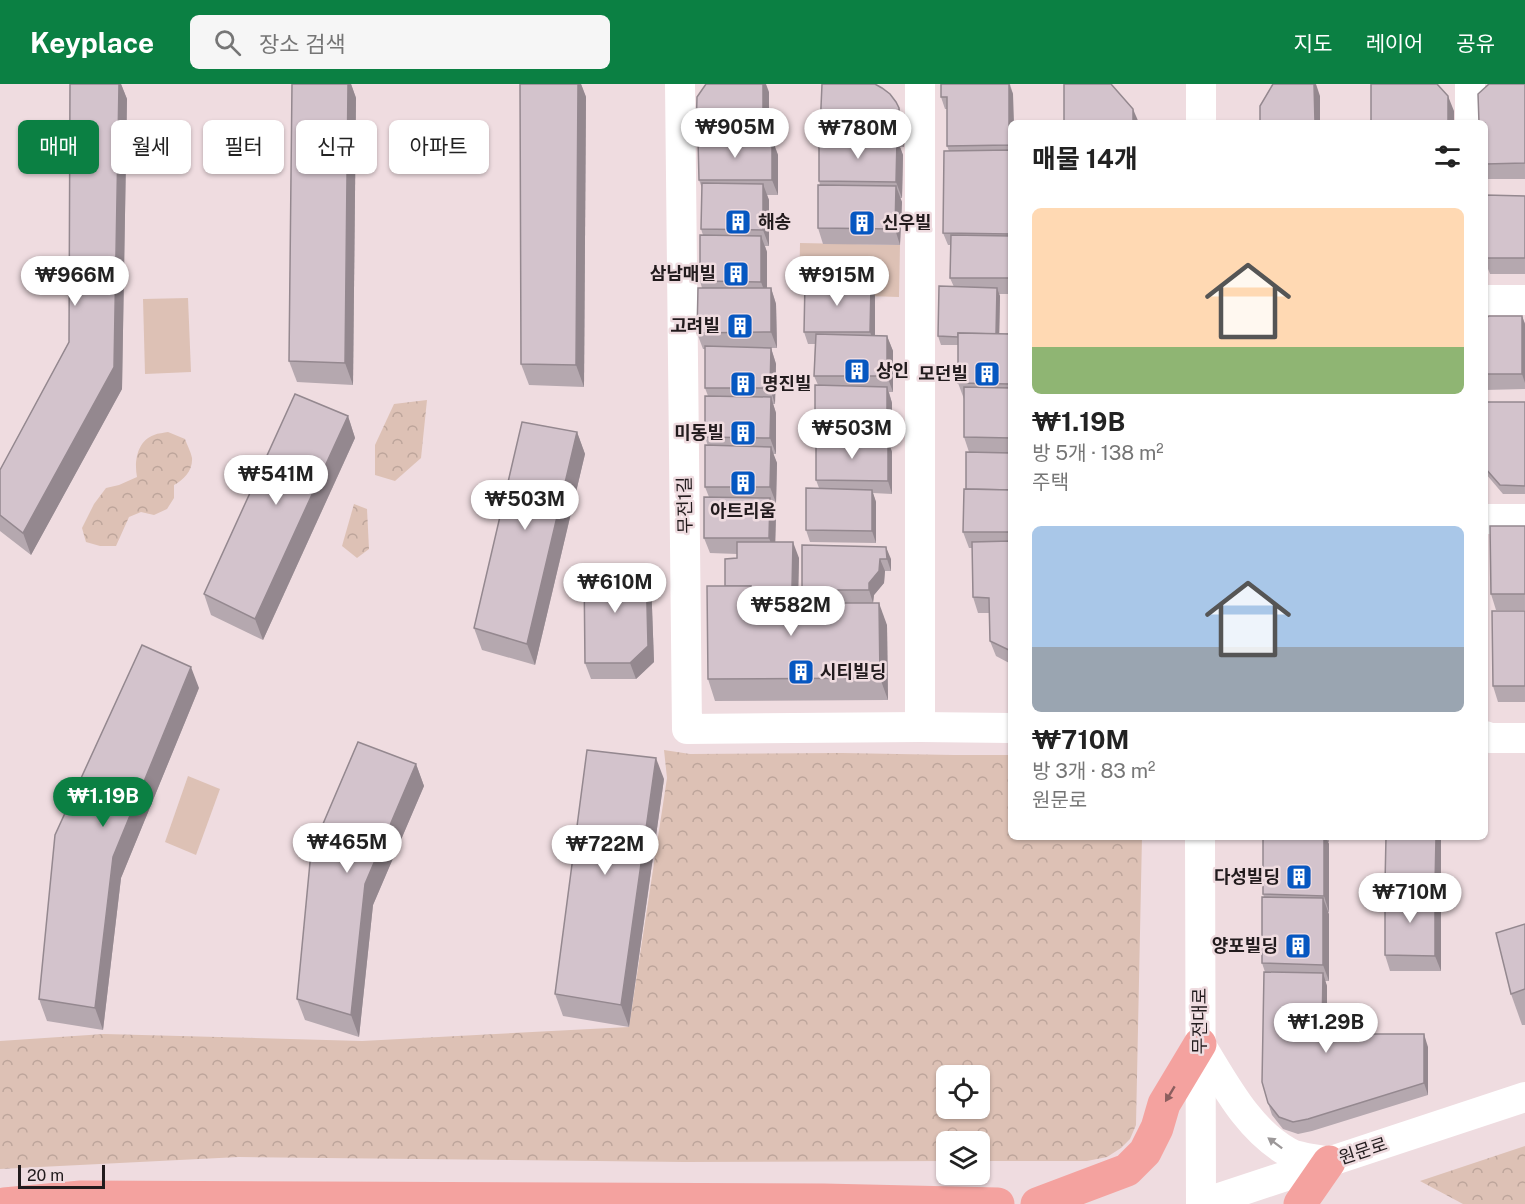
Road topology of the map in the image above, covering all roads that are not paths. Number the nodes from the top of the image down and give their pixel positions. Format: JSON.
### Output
{"nodes":[{"id":1,"x":680,"y":84,"type":"edge"},
{"id":2,"x":920,"y":84,"type":"edge"},
{"id":3,"x":1201,"y":84,"type":"edge"},
{"id":4,"x":1470,"y":84,"type":"edge"},
{"id":5,"x":1201,"y":120,"type":"edge"},
{"id":6,"x":1470,"y":120,"type":"edge"},
{"id":7,"x":1488,"y":300,"type":"edge"},
{"id":8,"x":1525,"y":300,"type":"edge"},
{"id":9,"x":1488,"y":519,"type":"edge"},
{"id":10,"x":1525,"y":519,"type":"edge"},
{"id":11,"x":920,"y":727,"type":"junction"},
{"id":12,"x":1008,"y":728,"type":"edge"},
{"id":13,"x":1488,"y":737,"type":"edge"},
{"id":14,"x":1525,"y":738,"type":"edge"},
{"id":15,"x":1200,"y":840,"type":"edge"},
{"id":16,"x":1200,"y":1044,"type":"junction"},
{"id":17,"x":1525,"y":1097,"type":"edge"},
{"id":18,"x":1329,"y":1162,"type":"junction"},
{"id":19,"x":4,"y":1204,"type":"edge"},
{"id":20,"x":998,"y":1204,"type":"edge"},
{"id":21,"x":1037,"y":1204,"type":"edge"},
{"id":22,"x":1201,"y":1204,"type":"edge"},
{"id":23,"x":1300,"y":1204,"type":"edge"}],
"edges":[{"from":1,"to":11,"type":"street","name":"무전1길"},
{"from":2,"to":11,"type":"street"},
{"from":3,"to":5,"type":"street"},
{"from":4,"to":6,"type":"street"},
{"from":7,"to":8,"type":"street"},
{"from":9,"to":10,"type":"street"},
{"from":11,"to":12,"type":"street","name":"무전1길"},
{"from":13,"to":14,"type":"street"},
{"from":15,"to":16,"type":"street","name":"무전대로"},
{"from":18,"to":16,"type":"street","one_way":true},
{"from":16,"to":21,"type":"main road","one_way":true},
{"from":16,"to":22,"type":"street","name":"무전대로"},
{"from":17,"to":18,"type":"street","name":"원문로"},
{"from":18,"to":22,"type":"street","name":"원문로"},
{"from":18,"to":23,"type":"main road"},
{"from":19,"to":20,"type":"main road"}]}
